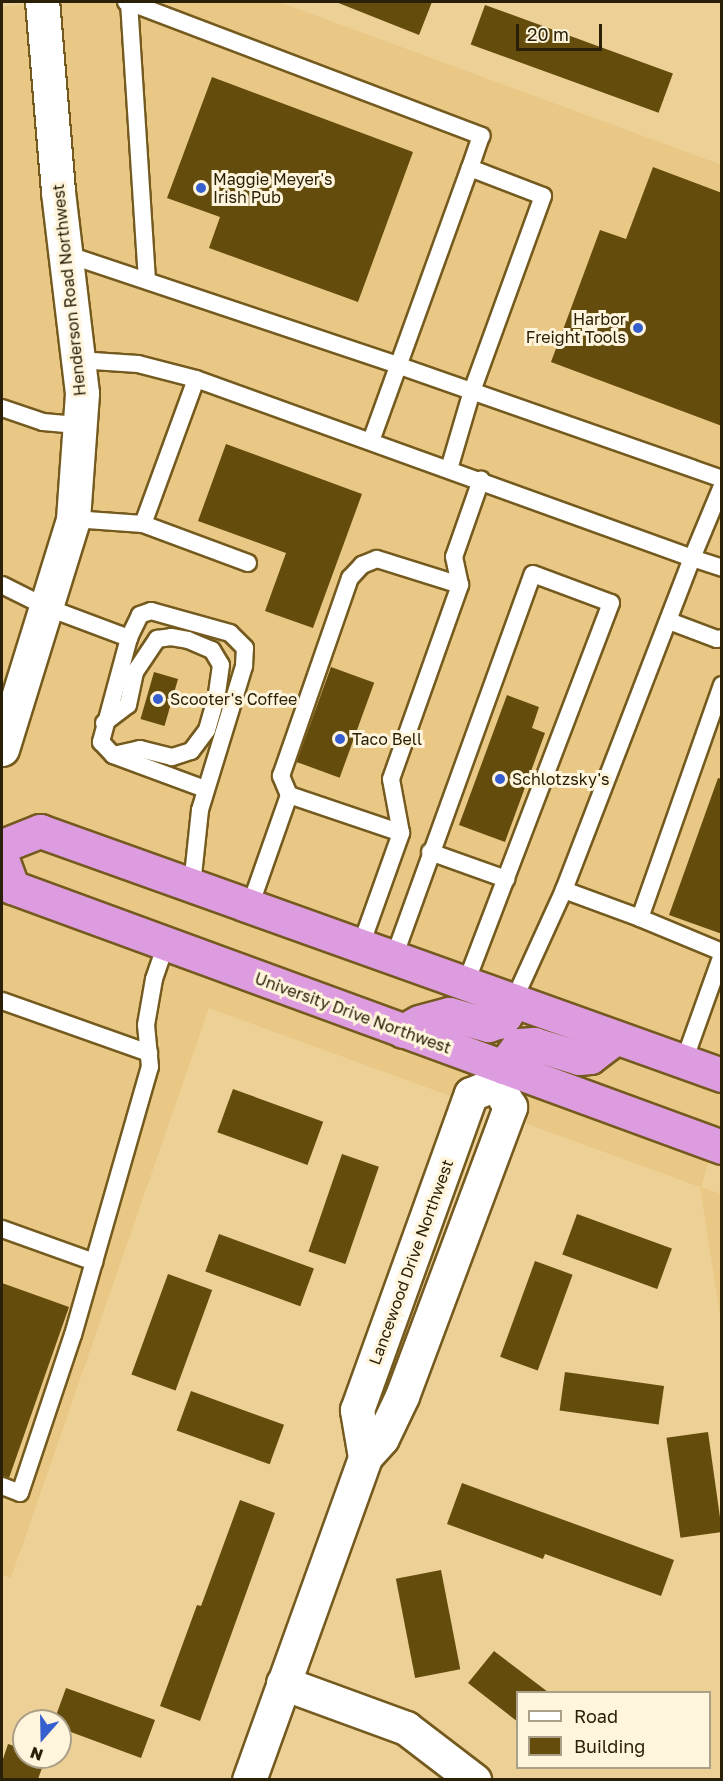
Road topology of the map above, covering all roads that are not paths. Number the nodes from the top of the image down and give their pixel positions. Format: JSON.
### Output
{"nodes":[{"id":1,"x":42,"y":2,"type":"edge"},
{"id":2,"x":127,"y":2,"type":"edge"},
{"id":3,"x":470,"y":168,"type":"junction"},
{"id":4,"x":66,"y":254,"type":"junction"},
{"id":5,"x":147,"y":280,"type":"junction"},
{"id":6,"x":78,"y":360,"type":"junction"},
{"id":7,"x":397,"y":365,"type":"junction"},
{"id":8,"x":196,"y":379,"type":"junction"},
{"id":9,"x":472,"y":391,"type":"junction"},
{"id":10,"x":2,"y":408,"type":"edge"},
{"id":11,"x":80,"y":424,"type":"junction"},
{"id":12,"x":371,"y":441,"type":"junction"},
{"id":13,"x":449,"y":469,"type":"junction"},
{"id":14,"x":722,"y":479,"type":"edge"},
{"id":15,"x":481,"y":480,"type":"junction"},
{"id":16,"x":722,"y":486,"type":"edge"},
{"id":17,"x":74,"y":519,"type":"junction"},
{"id":18,"x":143,"y":524,"type":"junction"},
{"id":19,"x":692,"y":558,"type":"junction"},
{"id":20,"x":248,"y":563,"type":"dead end"},
{"id":21,"x":722,"y":568,"type":"edge"},
{"id":22,"x":2,"y":585,"type":"edge"},
{"id":23,"x":460,"y":585,"type":"junction"},
{"id":24,"x":46,"y":607,"type":"junction"},
{"id":25,"x":669,"y":621,"type":"junction"},
{"id":26,"x":129,"y":638,"type":"junction"},
{"id":27,"x":720,"y":642,"type":"edge"},
{"id":28,"x":722,"y":685,"type":"edge"},
{"id":29,"x":104,"y":723,"type":"junction"},
{"id":30,"x":2,"y":749,"type":"edge"},
{"id":31,"x":113,"y":755,"type":"junction"},
{"id":32,"x":205,"y":789,"type":"junction"},
{"id":33,"x":290,"y":795,"type":"junction"},
{"id":34,"x":401,"y":833,"type":"junction"},
{"id":35,"x":2,"y":846,"type":"edge"},
{"id":36,"x":430,"y":852,"type":"junction"},
{"id":37,"x":2,"y":859,"type":"edge"},
{"id":38,"x":506,"y":879,"type":"junction"},
{"id":39,"x":192,"y":885,"type":"junction"},
{"id":40,"x":564,"y":890,"type":"junction"},
{"id":41,"x":250,"y":906,"type":"junction"},
{"id":42,"x":640,"y":918,"type":"junction"},
{"id":43,"x":166,"y":944,"type":"junction"},
{"id":44,"x":361,"y":945,"type":"junction"},
{"id":45,"x":722,"y":953,"type":"edge"},
{"id":46,"x":394,"y":957,"type":"junction"},
{"id":47,"x":466,"y":983,"type":"junction"},
{"id":48,"x":2,"y":1001,"type":"edge"},
{"id":49,"x":513,"y":1002,"type":"junction"},
{"id":50,"x":403,"y":1031,"type":"junction"},
{"id":51,"x":615,"y":1038,"type":"junction"},
{"id":52,"x":149,"y":1053,"type":"junction"},
{"id":53,"x":684,"y":1061,"type":"junction"},
{"id":54,"x":499,"y":1075,"type":"junction"},
{"id":55,"x":722,"y":1075,"type":"edge"},
{"id":56,"x":722,"y":1147,"type":"edge"},
{"id":57,"x":2,"y":1229,"type":"edge"},
{"id":58,"x":94,"y":1262,"type":"junction"},
{"id":59,"x":2,"y":1486,"type":"edge"},
{"id":60,"x":283,"y":1683,"type":"junction"},
{"id":61,"x":249,"y":1779,"type":"edge"},
{"id":62,"x":474,"y":1779,"type":"edge"}],
"edges":[{"from":1,"to":4,"type":"street","name":"Henderson Road Northwest"},
{"from":2,"to":3,"type":"lane"},
{"from":2,"to":5,"type":"lane"},
{"from":3,"to":7,"type":"lane"},
{"from":3,"to":9,"type":"lane"},
{"from":4,"to":5,"type":"lane"},
{"from":4,"to":6,"type":"street","name":"Henderson Road Northwest"},
{"from":5,"to":7,"type":"lane"},
{"from":6,"to":8,"type":"lane"},
{"from":6,"to":11,"type":"street","name":"Henderson Road Northwest"},
{"from":7,"to":9,"type":"lane"},
{"from":7,"to":12,"type":"lane"},
{"from":8,"to":12,"type":"lane"},
{"from":8,"to":18,"type":"lane"},
{"from":9,"to":13,"type":"lane"},
{"from":9,"to":14,"type":"lane"},
{"from":10,"to":11,"type":"lane"},
{"from":11,"to":17,"type":"street","name":"Henderson Road Northwest"},
{"from":12,"to":13,"type":"lane"},
{"from":13,"to":15,"type":"lane"},
{"from":15,"to":19,"type":"lane"},
{"from":15,"to":23,"type":"lane"},
{"from":16,"to":19,"type":"lane"},
{"from":17,"to":18,"type":"lane"},
{"from":17,"to":24,"type":"street","name":"Henderson Road Northwest"},
{"from":18,"to":20,"type":"lane"},
{"from":19,"to":21,"type":"lane"},
{"from":19,"to":25,"type":"lane"},
{"from":22,"to":24,"type":"lane"},
{"from":23,"to":33,"type":"lane"},
{"from":23,"to":34,"type":"lane"},
{"from":24,"to":26,"type":"lane"},
{"from":24,"to":30,"type":"street","name":"Henderson Road Northwest"},
{"from":25,"to":27,"type":"lane"},
{"from":25,"to":40,"type":"lane"},
{"from":26,"to":29,"type":"lane"},
{"from":26,"to":32,"type":"lane"},
{"from":28,"to":42,"type":"lane"},
{"from":29,"to":31,"type":"lane"},
{"from":29,"to":31,"type":"lane"},
{"from":31,"to":32,"type":"lane"},
{"from":32,"to":39,"type":"lane"},
{"from":33,"to":34,"type":"lane"},
{"from":33,"to":41,"type":"lane"},
{"from":34,"to":44,"type":"lane"},
{"from":35,"to":39,"type":"highway"},
{"from":36,"to":38,"type":"lane"},
{"from":36,"to":38,"type":"lane"},
{"from":36,"to":46,"type":"lane"},
{"from":37,"to":43,"type":"highway","name":"University Drive Northwest"},
{"from":38,"to":47,"type":"lane"},
{"from":39,"to":41,"type":"highway"},
{"from":40,"to":42,"type":"lane"},
{"from":40,"to":49,"type":"lane"},
{"from":41,"to":44,"type":"highway"},
{"from":42,"to":45,"type":"lane"},
{"from":43,"to":50,"type":"highway","name":"University Drive Northwest"},
{"from":43,"to":52,"type":"lane"},
{"from":44,"to":46,"type":"highway"},
{"from":45,"to":53,"type":"lane"},
{"from":46,"to":47,"type":"highway"},
{"from":47,"to":49,"type":"highway"},
{"from":48,"to":52,"type":"lane"},
{"from":49,"to":50,"type":"highway"},
{"from":49,"to":51,"type":"highway"},
{"from":50,"to":54,"type":"highway","name":"University Drive Northwest"},
{"from":51,"to":53,"type":"highway"},
{"from":51,"to":54,"type":"highway"},
{"from":52,"to":58,"type":"lane"},
{"from":53,"to":55,"type":"highway"},
{"from":54,"to":56,"type":"highway","name":"University Drive Northwest"},
{"from":54,"to":60,"type":"street"},
{"from":57,"to":58,"type":"lane"},
{"from":58,"to":59,"type":"lane"},
{"from":60,"to":61,"type":"street"},
{"from":60,"to":62,"type":"street"}]}
